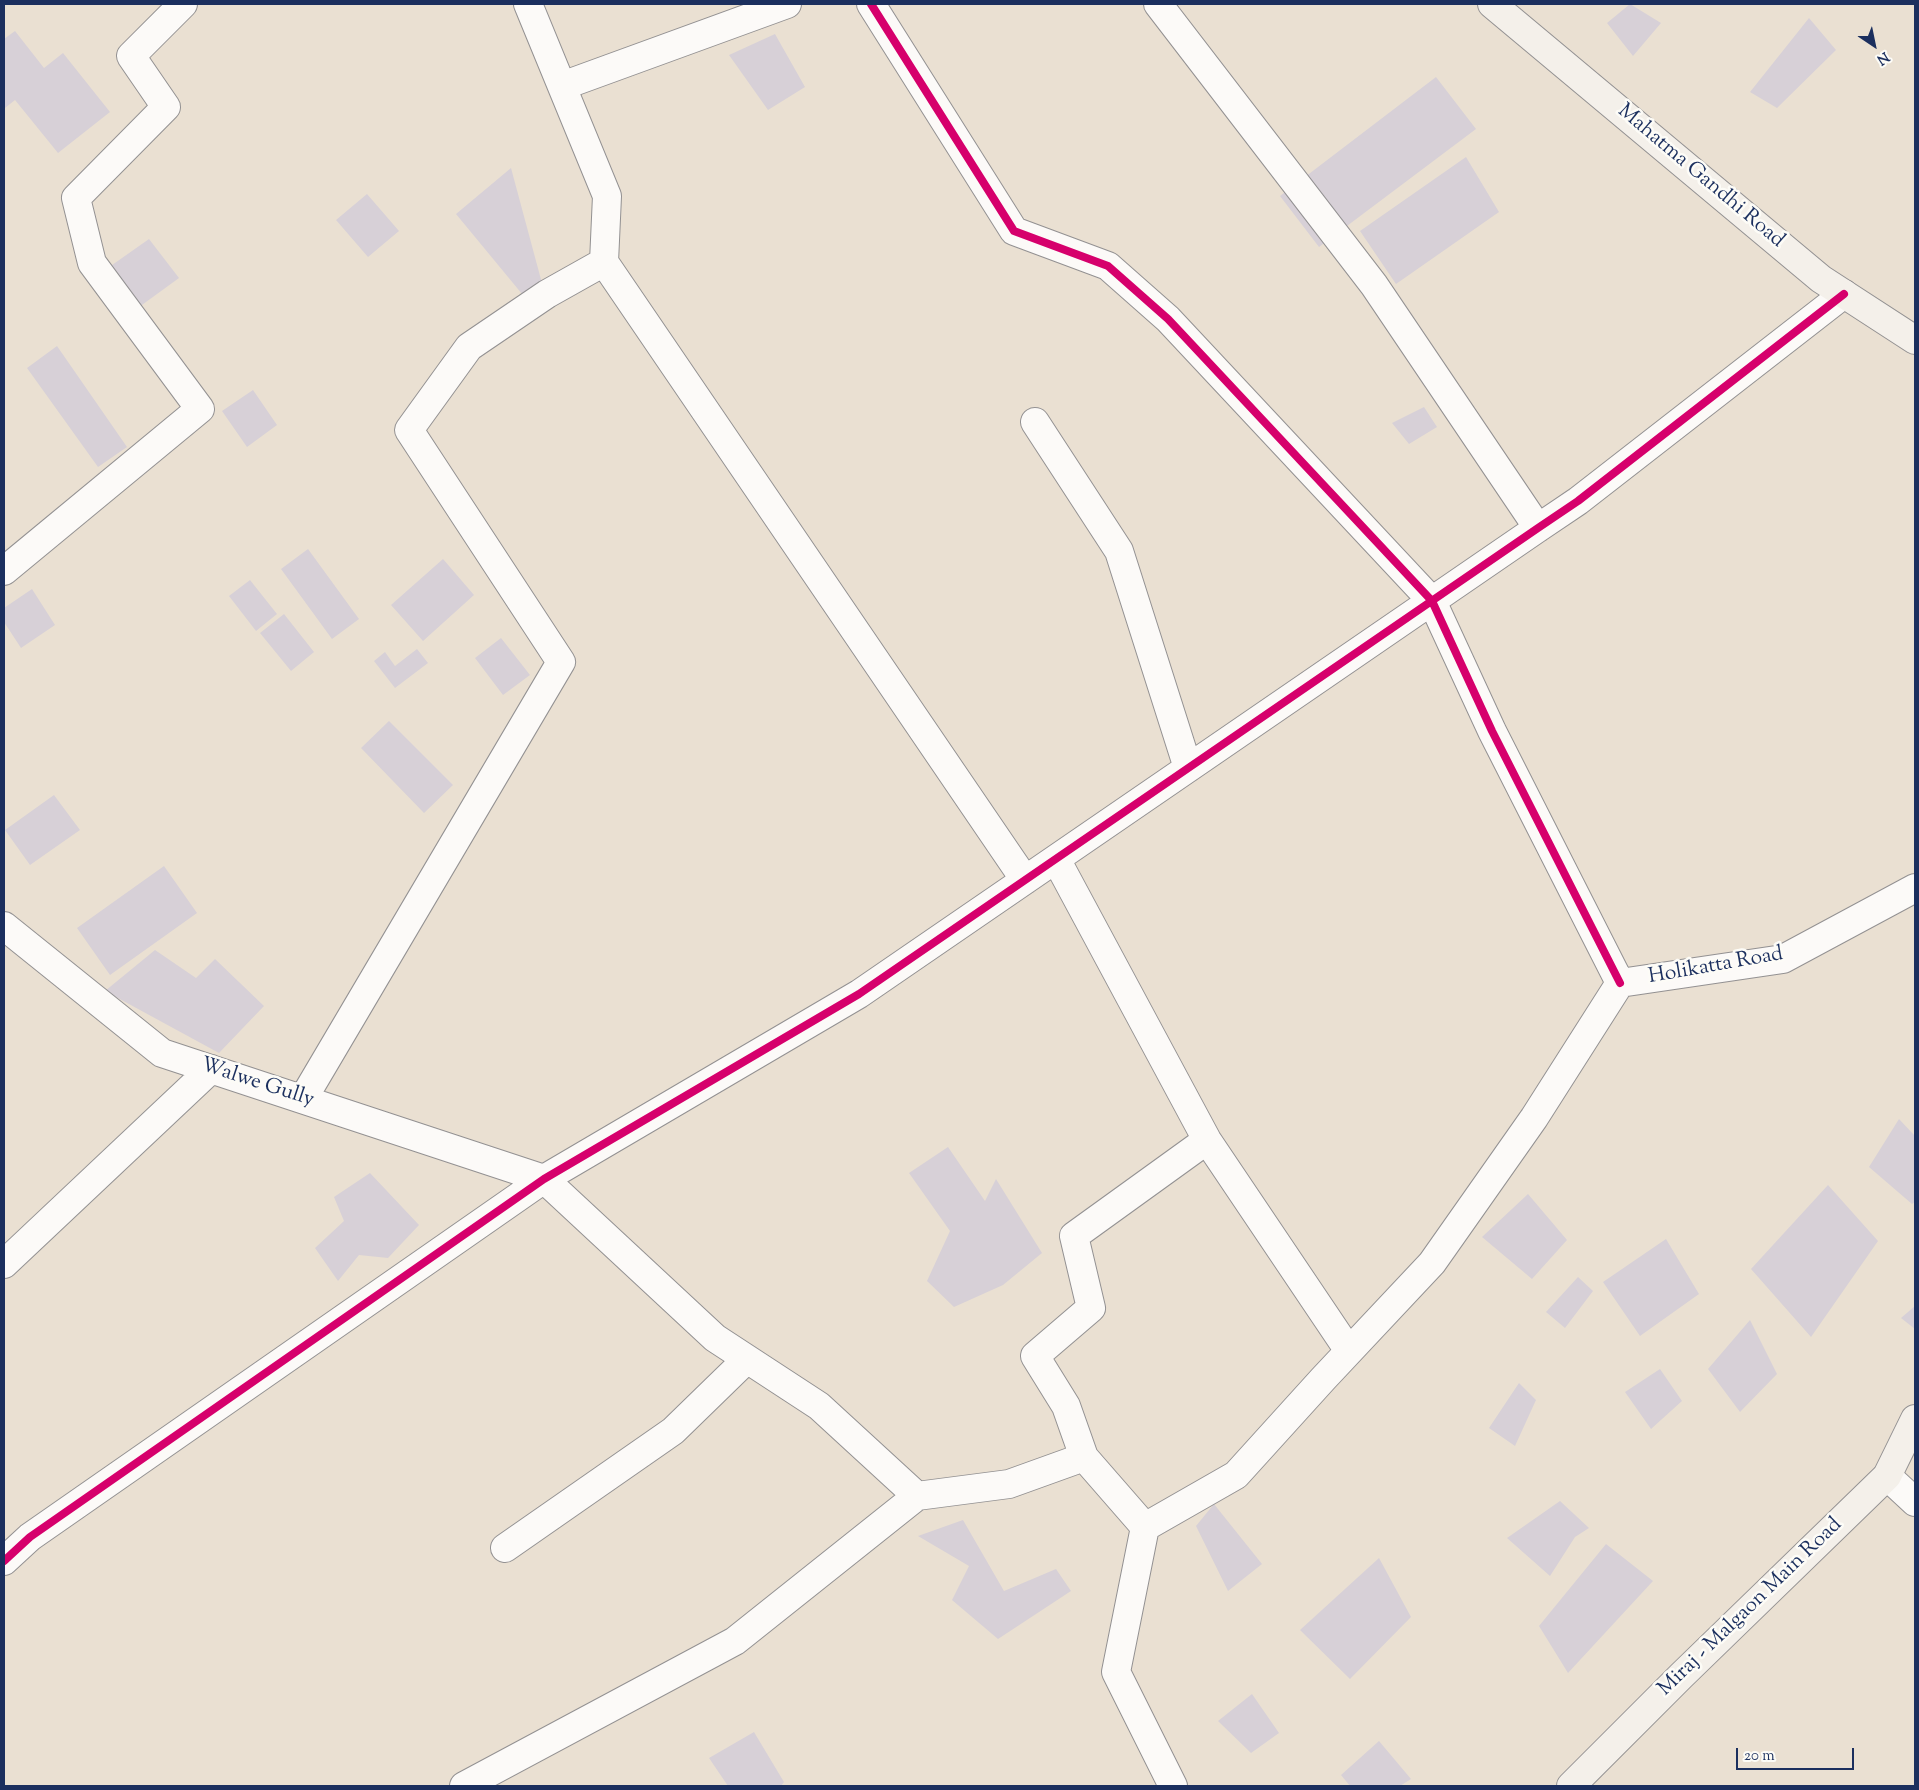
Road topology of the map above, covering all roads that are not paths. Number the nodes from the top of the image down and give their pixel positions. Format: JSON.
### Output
{"nodes":[{"id":1,"x":183,"y":4,"type":"edge"},
{"id":2,"x":528,"y":4,"type":"edge"},
{"id":3,"x":787,"y":4,"type":"edge"},
{"id":4,"x":870,"y":4,"type":"edge"},
{"id":5,"x":1158,"y":4,"type":"edge"},
{"id":6,"x":1492,"y":4,"type":"edge"},
{"id":7,"x":562,"y":86,"type":"junction"},
{"id":8,"x":604,"y":262,"type":"junction"},
{"id":9,"x":1844,"y":294,"type":"junction"},
{"id":10,"x":1915,"y":340,"type":"edge"},
{"id":11,"x":1035,"y":422,"type":"dead end"},
{"id":12,"x":1538,"y":528,"type":"junction"},
{"id":13,"x":4,"y":571,"type":"edge"},
{"id":14,"x":1432,"y":601,"type":"junction"},
{"id":15,"x":1188,"y":768,"type":"junction"},
{"id":16,"x":1056,"y":859,"type":"junction"},
{"id":17,"x":1025,"y":880,"type":"junction"},
{"id":18,"x":1915,"y":888,"type":"edge"},
{"id":19,"x":4,"y":926,"type":"edge"},
{"id":20,"x":1620,"y":984,"type":"junction"},
{"id":21,"x":211,"y":1068,"type":"junction"},
{"id":22,"x":303,"y":1099,"type":"junction"},
{"id":23,"x":1207,"y":1140,"type":"junction"},
{"id":24,"x":544,"y":1179,"type":"junction"},
{"id":25,"x":4,"y":1264,"type":"edge"},
{"id":26,"x":1349,"y":1351,"type":"junction"},
{"id":27,"x":747,"y":1359,"type":"junction"},
{"id":28,"x":1915,"y":1419,"type":"edge"},
{"id":29,"x":1084,"y":1457,"type":"junction"},
{"id":30,"x":1887,"y":1476,"type":"junction"},
{"id":31,"x":918,"y":1496,"type":"junction"},
{"id":32,"x":1915,"y":1502,"type":"edge"},
{"id":33,"x":1145,"y":1527,"type":"junction"},
{"id":34,"x":505,"y":1548,"type":"dead end"},
{"id":35,"x":4,"y":1561,"type":"edge"},
{"id":36,"x":464,"y":1786,"type":"edge"},
{"id":37,"x":1173,"y":1786,"type":"edge"},
{"id":38,"x":1571,"y":1786,"type":"edge"}],
"edges":[{"from":1,"to":13,"type":"street"},
{"from":2,"to":7,"type":"street"},
{"from":3,"to":7,"type":"street"},
{"from":4,"to":14,"type":"street"},
{"from":5,"to":12,"type":"street"},
{"from":6,"to":9,"type":"main road","name":"Mahatma Gandhi Road"},
{"from":7,"to":8,"type":"street"},
{"from":8,"to":17,"type":"street"},
{"from":8,"to":22,"type":"street"},
{"from":9,"to":10,"type":"main road","name":"Mahatma Gandhi Road"},
{"from":9,"to":12,"type":"street"},
{"from":11,"to":15,"type":"street"},
{"from":12,"to":14,"type":"street"},
{"from":14,"to":15,"type":"street"},
{"from":14,"to":20,"type":"street"},
{"from":15,"to":16,"type":"street"},
{"from":16,"to":17,"type":"street"},
{"from":16,"to":23,"type":"street"},
{"from":17,"to":24,"type":"street"},
{"from":18,"to":20,"type":"street","name":"Holikatta Road"},
{"from":19,"to":21,"type":"street","name":"Walwe Gully"},
{"from":20,"to":26,"type":"street"},
{"from":21,"to":22,"type":"street","name":"Walwe Gully"},
{"from":21,"to":25,"type":"street"},
{"from":22,"to":24,"type":"street","name":"Walwe Gully"},
{"from":23,"to":26,"type":"street"},
{"from":23,"to":29,"type":"street"},
{"from":24,"to":27,"type":"street"},
{"from":24,"to":35,"type":"street"},
{"from":26,"to":33,"type":"street"},
{"from":27,"to":31,"type":"street"},
{"from":27,"to":34,"type":"street"},
{"from":28,"to":30,"type":"main road","name":"Miraj - Malgaon Main Road"},
{"from":29,"to":31,"type":"street"},
{"from":29,"to":33,"type":"street"},
{"from":30,"to":32,"type":"street"},
{"from":30,"to":38,"type":"main road","name":"Miraj - Malgaon Main Road"},
{"from":31,"to":36,"type":"street"},
{"from":33,"to":37,"type":"street"}]}
